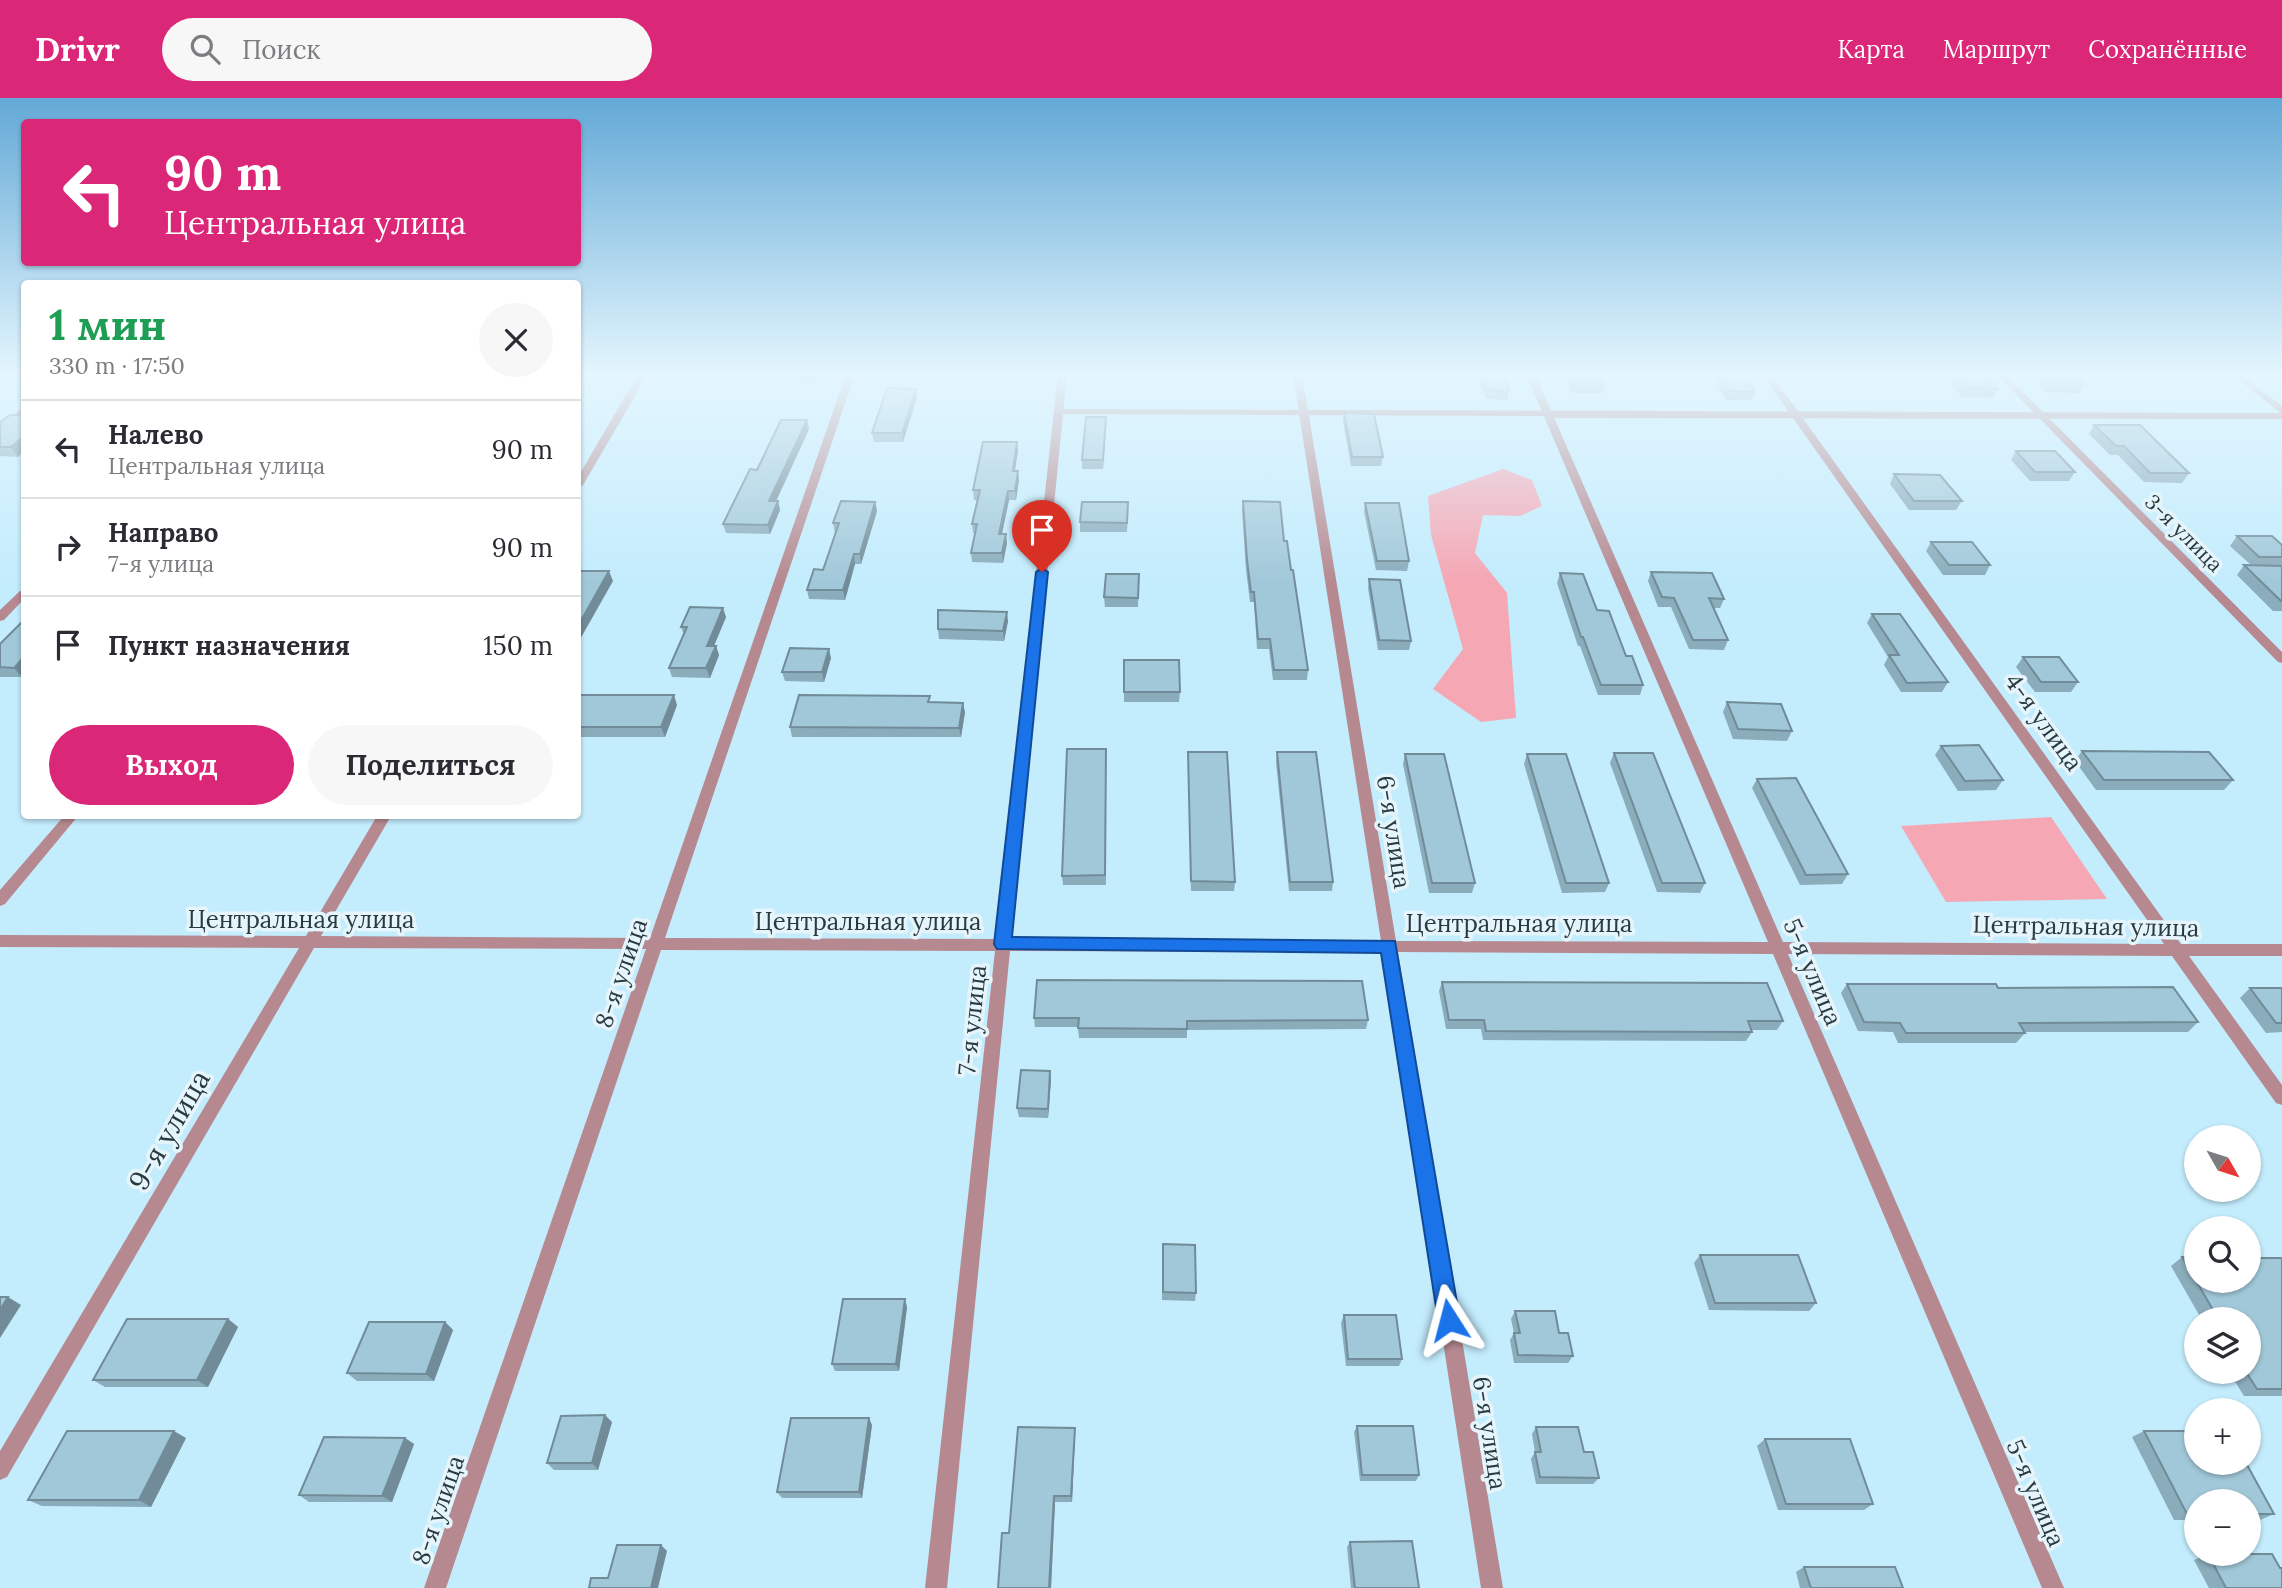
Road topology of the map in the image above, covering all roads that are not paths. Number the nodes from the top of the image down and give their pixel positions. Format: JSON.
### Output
{"nodes":[{"id":1,"x":602,"y":444,"type":"edge"},
{"id":2,"x":826,"y":444,"type":"edge"},
{"id":3,"x":1056,"y":444,"type":"edge"},
{"id":4,"x":1310,"y":444,"type":"edge"},
{"id":5,"x":1561,"y":444,"type":"edge"},
{"id":6,"x":1817,"y":444,"type":"edge"},
{"id":7,"x":2067,"y":444,"type":"edge"},
{"id":8,"x":581,"y":480,"type":"edge"},
{"id":9,"x":21,"y":596,"type":"edge"},
{"id":10,"x":0,"y":617,"type":"edge"},
{"id":11,"x":2282,"y":659,"type":"edge"},
{"id":12,"x":68,"y":819,"type":"edge"},
{"id":13,"x":382,"y":819,"type":"edge"},
{"id":14,"x":0,"y":900,"type":"edge"},
{"id":15,"x":0,"y":941,"type":"edge"},
{"id":16,"x":310,"y":942,"type":"junction"},
{"id":17,"x":655,"y":943,"type":"junction"},
{"id":18,"x":1003,"y":944,"type":"junction"},
{"id":19,"x":1388,"y":946,"type":"junction"},
{"id":20,"x":1777,"y":946,"type":"junction"},
{"id":21,"x":2178,"y":950,"type":"junction"},
{"id":22,"x":2282,"y":950,"type":"edge"},
{"id":23,"x":2282,"y":1098,"type":"edge"},
{"id":24,"x":0,"y":1470,"type":"edge"},
{"id":25,"x":435,"y":1588,"type":"edge"},
{"id":26,"x":936,"y":1588,"type":"edge"},
{"id":27,"x":1492,"y":1588,"type":"edge"},
{"id":28,"x":2053,"y":1588,"type":"edge"}],
"edges":[{"from":1,"to":8,"type":"street"},
{"from":2,"to":17,"type":"street","name":"8-я улица"},
{"from":3,"to":18,"type":"street","name":"7-я улица"},
{"from":4,"to":19,"type":"street","name":"6-я улица"},
{"from":5,"to":20,"type":"street","name":"5-я улица"},
{"from":6,"to":21,"type":"street","name":"4-я улица"},
{"from":7,"to":11,"type":"street","name":"3-я улица"},
{"from":9,"to":10,"type":"street"},
{"from":12,"to":14,"type":"street"},
{"from":13,"to":16,"type":"street","name":"9-я улица"},
{"from":15,"to":16,"type":"street","name":"Центральная улица"},
{"from":16,"to":17,"type":"street","name":"Центральная улица"},
{"from":16,"to":24,"type":"street","name":"9-я улица"},
{"from":17,"to":18,"type":"street","name":"Центральная улица"},
{"from":17,"to":25,"type":"street","name":"8-я улица"},
{"from":18,"to":19,"type":"street","name":"Центральная улица"},
{"from":18,"to":26,"type":"street","name":"7-я улица"},
{"from":19,"to":20,"type":"street","name":"Центральная улица"},
{"from":19,"to":27,"type":"street","name":"6-я улица"},
{"from":20,"to":21,"type":"street","name":"Центральная улица"},
{"from":20,"to":28,"type":"street","name":"5-я улица"},
{"from":21,"to":22,"type":"street","name":"Центральная улица"},
{"from":21,"to":23,"type":"street","name":"4-я улица"}]}
